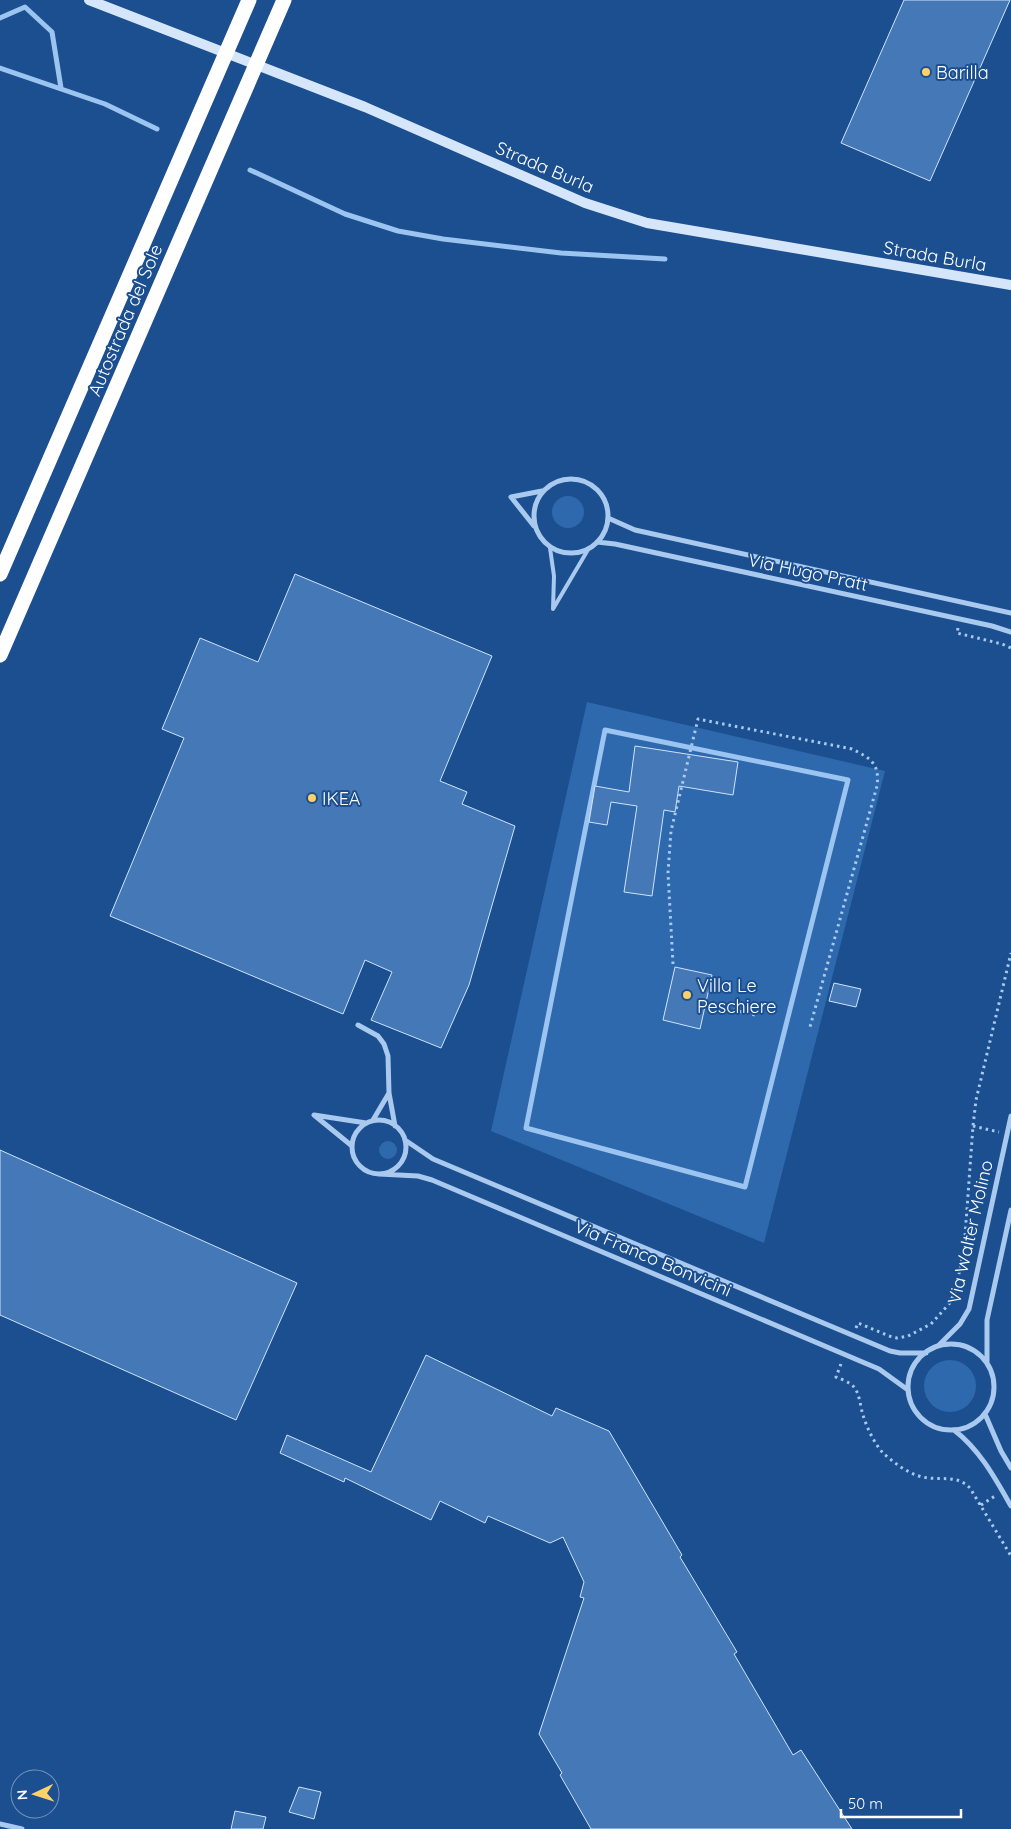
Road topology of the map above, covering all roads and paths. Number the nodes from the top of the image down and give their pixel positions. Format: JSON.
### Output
{"nodes":[{"id":1,"x":89,"y":0,"type":"edge"},
{"id":2,"x":249,"y":0,"type":"edge"},
{"id":3,"x":284,"y":0,"type":"edge"},
{"id":4,"x":1011,"y":285,"type":"edge"},
{"id":5,"x":542,"y":491,"type":"junction"},
{"id":6,"x":608,"y":518,"type":"junction"},
{"id":7,"x":534,"y":526,"type":"junction"},
{"id":8,"x":597,"y":542,"type":"junction"},
{"id":9,"x":550,"y":548,"type":"junction"},
{"id":10,"x":590,"y":548,"type":"junction"},
{"id":11,"x":0,"y":574,"type":"edge"},
{"id":12,"x":1011,"y":613,"type":"edge"},
{"id":13,"x":1011,"y":632,"type":"edge"},
{"id":14,"x":0,"y":655,"type":"edge"},
{"id":15,"x":1011,"y":953,"type":"edge"},
{"id":16,"x":673,"y":964,"type":"dead end"},
{"id":17,"x":708,"y":1004,"type":"dead end"},
{"id":18,"x":755,"y":1015,"type":"dead end"},
{"id":19,"x":358,"y":1025,"type":"dead end"},
{"id":20,"x":810,"y":1027,"type":"dead end"},
{"id":21,"x":389,"y":1093,"type":"junction"},
{"id":22,"x":1011,"y":1116,"type":"edge"},
{"id":23,"x":370,"y":1122,"type":"junction"},
{"id":24,"x":396,"y":1126,"type":"junction"},
{"id":25,"x":973,"y":1126,"type":"junction"},
{"id":26,"x":1007,"y":1134,"type":"junction"},
{"id":27,"x":404,"y":1140,"type":"junction"},
{"id":28,"x":352,"y":1146,"type":"junction"},
{"id":29,"x":379,"y":1174,"type":"junction"},
{"id":30,"x":1011,"y":1210,"type":"edge"},
{"id":31,"x":853,"y":1335,"type":"junction"},
{"id":32,"x":939,"y":1346,"type":"junction"},
{"id":33,"x":926,"y":1353,"type":"junction"},
{"id":34,"x":845,"y":1354,"type":"junction"},
{"id":35,"x":986,"y":1363,"type":"junction"},
{"id":36,"x":908,"y":1390,"type":"junction"},
{"id":37,"x":985,"y":1414,"type":"junction"},
{"id":38,"x":954,"y":1430,"type":"junction"},
{"id":39,"x":1011,"y":1468,"type":"edge"},
{"id":40,"x":1011,"y":1506,"type":"edge"},
{"id":41,"x":1011,"y":1556,"type":"edge"},
{"id":42,"x":0,"y":1824,"type":"edge"},
{"id":43,"x":22,"y":1829,"type":"edge"}],
"edges":[{"from":1,"to":4,"type":"main road","name":"Strada Burla"},
{"from":2,"to":11,"type":"highway","name":"Autostrada del Sole"},
{"from":3,"to":14,"type":"highway","name":"Autostrada del Sole"},
{"from":5,"to":6,"type":"street"},
{"from":5,"to":7,"type":"street"},
{"from":5,"to":7,"type":"street"},
{"from":6,"to":8,"type":"street"},
{"from":6,"to":12,"type":"street","name":"Via Hugo Pratt"},
{"from":7,"to":9,"type":"street"},
{"from":8,"to":10,"type":"street"},
{"from":8,"to":13,"type":"street","name":"Via Hugo Pratt"},
{"from":9,"to":10,"type":"street"},
{"from":9,"to":10,"type":"lane"},
{"from":15,"to":25,"type":"path"},
{"from":16,"to":20,"type":"path"},
{"from":17,"to":18,"type":"path"},
{"from":19,"to":21,"type":"street","name":"Via Franco Bonvicini"},
{"from":21,"to":23,"type":"street"},
{"from":21,"to":24,"type":"street","name":"Via Franco Bonvicini"},
{"from":22,"to":26,"type":"street","name":"Via Walter Molino"},
{"from":23,"to":24,"type":"street"},
{"from":23,"to":28,"type":"street"},
{"from":23,"to":28,"type":"street"},
{"from":24,"to":27,"type":"street","name":"Via Franco Bonvicini"},
{"from":25,"to":26,"type":"path"},
{"from":25,"to":31,"type":"path"},
{"from":26,"to":32,"type":"street","name":"Via Walter Molino"},
{"from":27,"to":29,"type":"street"},
{"from":27,"to":31,"type":"street","name":"Via Franco Bonvicini"},
{"from":28,"to":29,"type":"street","name":"Via Franco Bonvicini"},
{"from":29,"to":34,"type":"street","name":"Via Franco Bonvicini"},
{"from":30,"to":35,"type":"street","name":"Via Walter Molino"},
{"from":31,"to":33,"type":"street","name":"Via Franco Bonvicini"},
{"from":32,"to":33,"type":"street","name":"Via Walter Molino"},
{"from":32,"to":35,"type":"street","name":"Via Walter Molino"},
{"from":33,"to":36,"type":"street","name":"Via Walter Molino"},
{"from":34,"to":36,"type":"street","name":"Via Franco Bonvicini"},
{"from":34,"to":41,"type":"path"},
{"from":35,"to":37,"type":"street","name":"Via Walter Molino"},
{"from":36,"to":38,"type":"street"},
{"from":37,"to":38,"type":"street"},
{"from":37,"to":39,"type":"street"},
{"from":38,"to":40,"type":"street"},
{"from":42,"to":43,"type":"street"}]}
